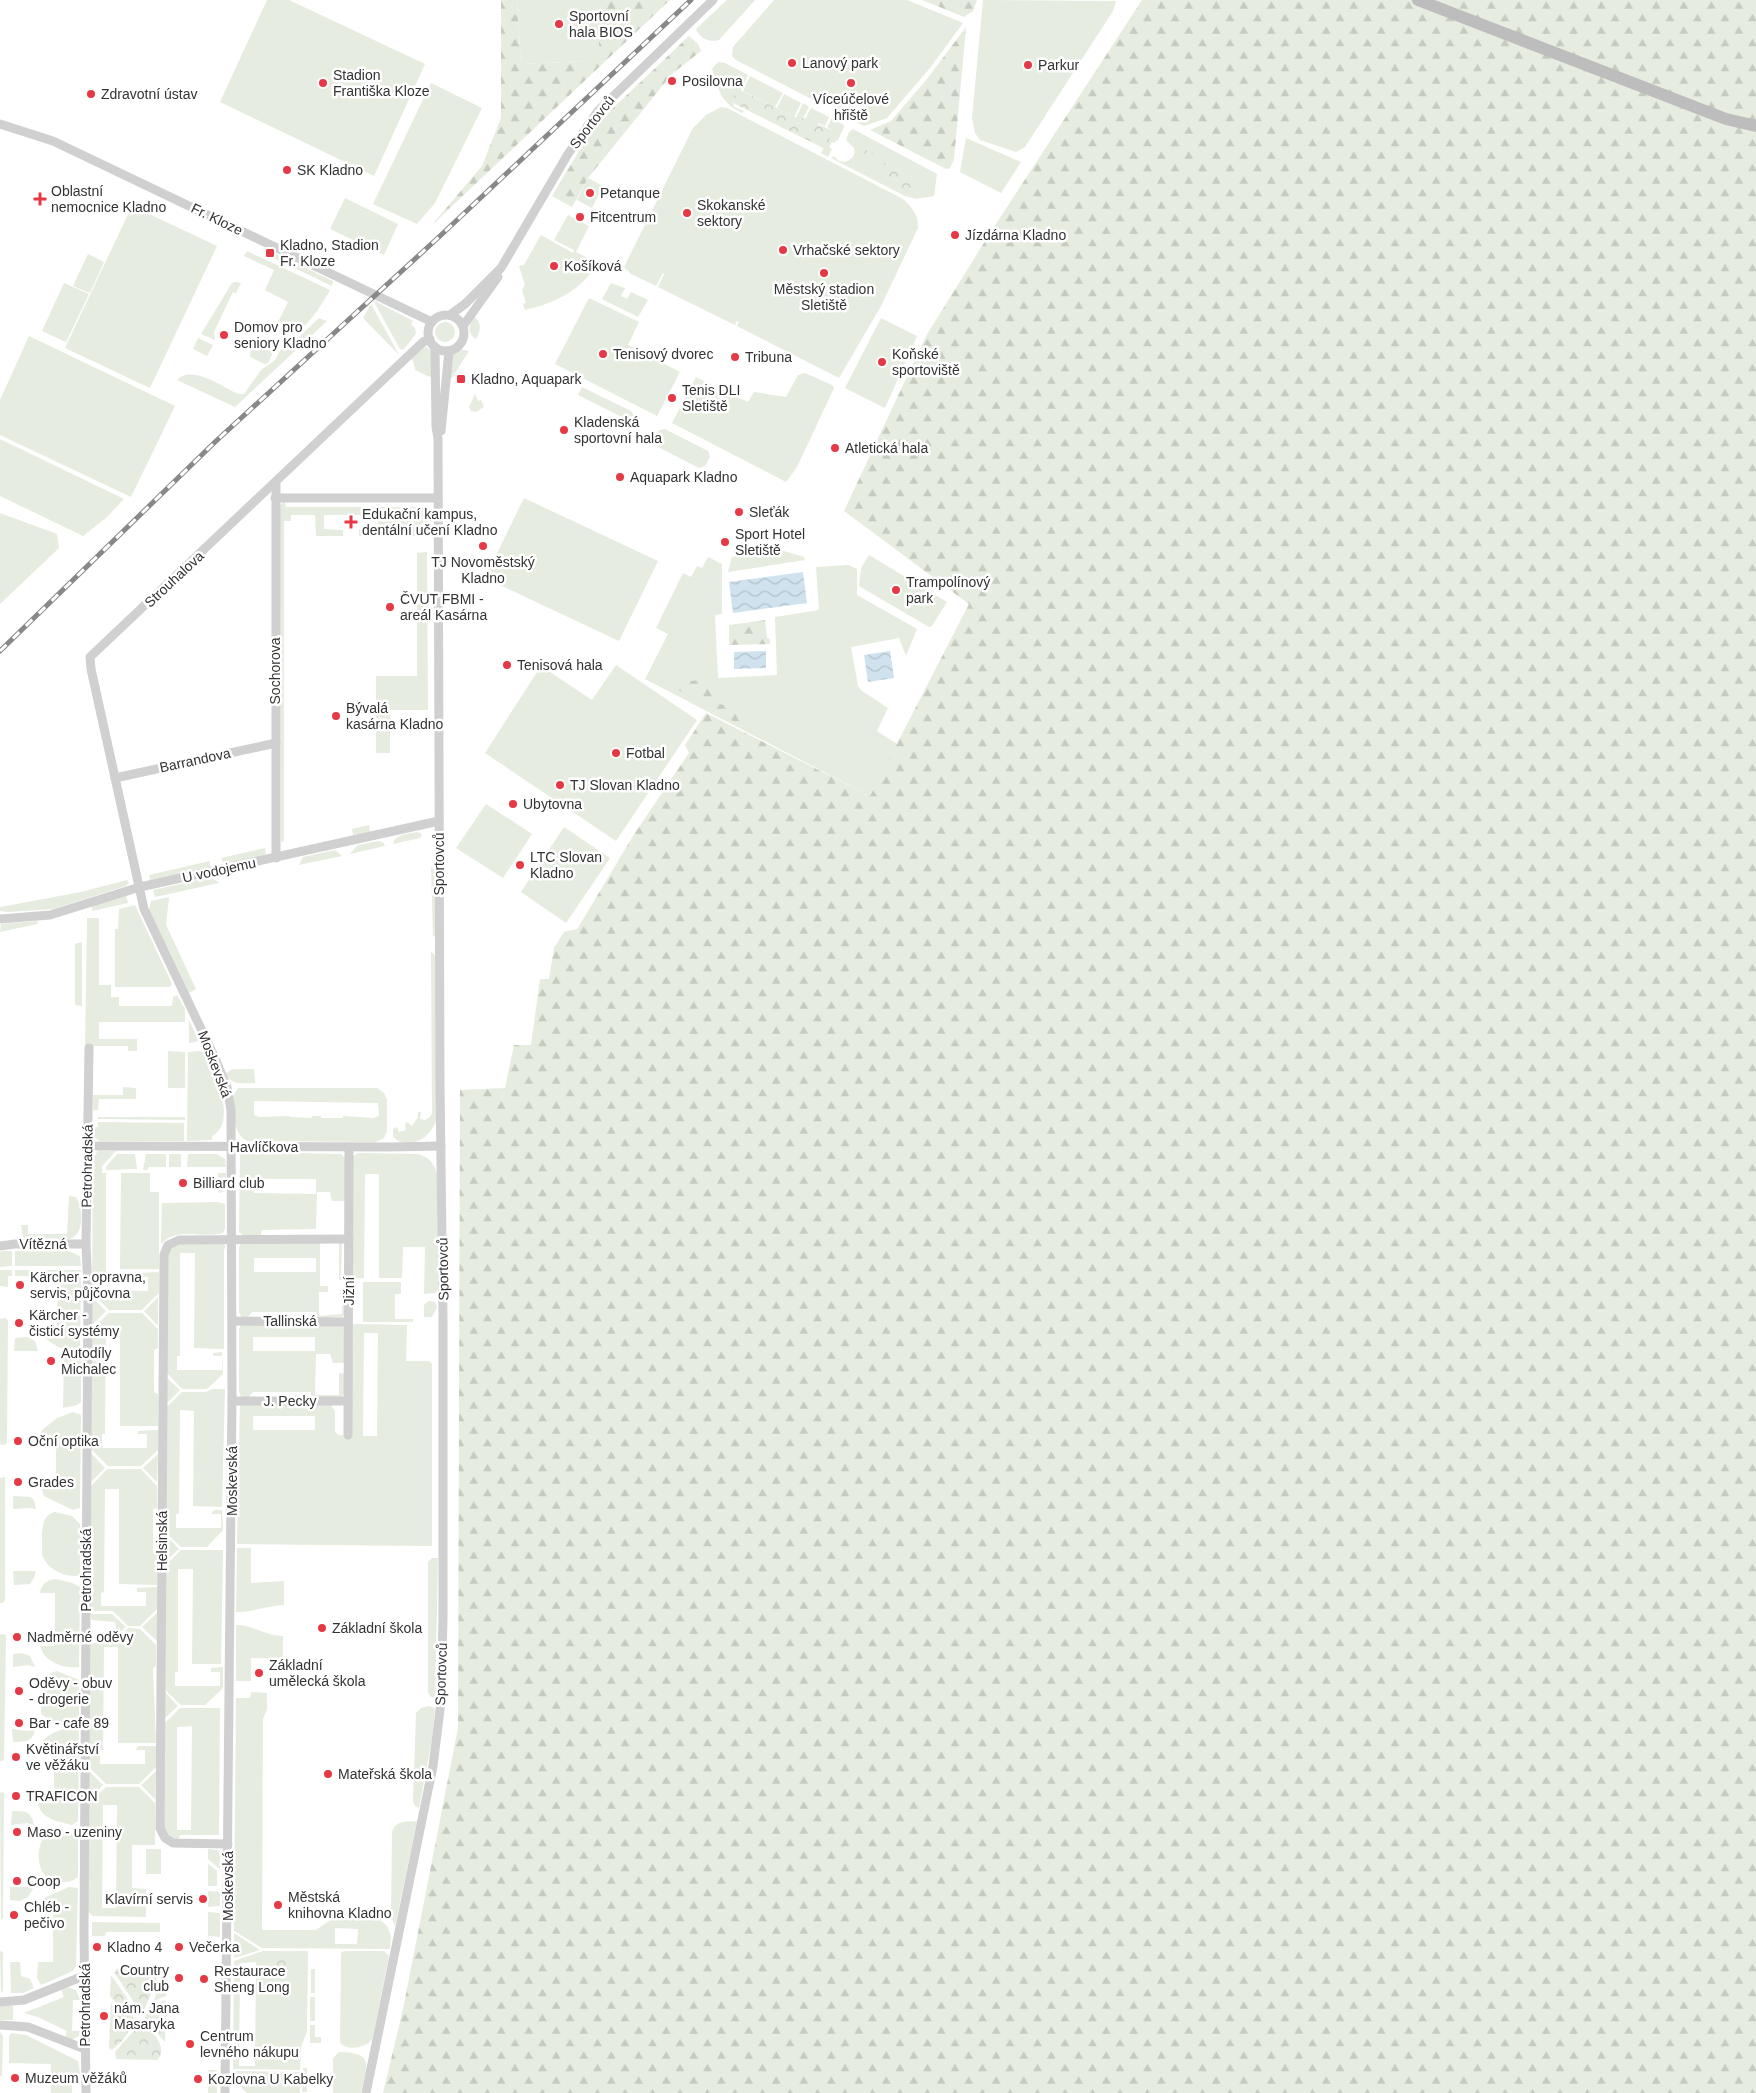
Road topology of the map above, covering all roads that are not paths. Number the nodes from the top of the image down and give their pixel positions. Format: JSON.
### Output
{"nodes":[{"id":1,"x":713,"y":0,"type":"edge"},
{"id":2,"x":1418,"y":0,"type":"edge"},
{"id":3,"x":0,"y":124,"type":"edge"},
{"id":4,"x":1756,"y":126,"type":"edge"},
{"id":5,"x":500,"y":268,"type":"junction"},
{"id":6,"x":450,"y":315,"type":"junction"},
{"id":7,"x":432,"y":322,"type":"junction"},
{"id":8,"x":463,"y":326,"type":"junction"},
{"id":9,"x":432,"y":343,"type":"junction"},
{"id":10,"x":449,"y":351,"type":"junction"},
{"id":11,"x":438,"y":438,"type":"junction"},
{"id":12,"x":276,"y":484,"type":"junction"},
{"id":13,"x":275,"y":498,"type":"junction"},
{"id":14,"x":438,"y":498,"type":"junction"},
{"id":15,"x":276,"y":743,"type":"junction"},
{"id":16,"x":115,"y":778,"type":"junction"},
{"id":17,"x":439,"y":822,"type":"junction"},
{"id":18,"x":276,"y":858,"type":"junction"},
{"id":19,"x":140,"y":888,"type":"junction"},
{"id":20,"x":0,"y":919,"type":"edge"},
{"id":21,"x":89,"y":1048,"type":"dead end"},
{"id":22,"x":87,"y":1146,"type":"junction"},
{"id":23,"x":232,"y":1146,"type":"junction"},
{"id":24,"x":441,"y":1146,"type":"junction"},
{"id":25,"x":349,"y":1147,"type":"junction"},
{"id":26,"x":232,"y":1239,"type":"junction"},
{"id":27,"x":349,"y":1239,"type":"junction"},
{"id":28,"x":86,"y":1244,"type":"junction"},
{"id":29,"x":0,"y":1246,"type":"edge"},
{"id":30,"x":233,"y":1321,"type":"junction"},
{"id":31,"x":348,"y":1322,"type":"junction"},
{"id":32,"x":232,"y":1401,"type":"junction"},
{"id":33,"x":348,"y":1401,"type":"junction"},
{"id":34,"x":348,"y":1435,"type":"dead end"},
{"id":35,"x":228,"y":1844,"type":"junction"},
{"id":36,"x":86,"y":1975,"type":"junction"},
{"id":37,"x":0,"y":2002,"type":"edge"},
{"id":38,"x":0,"y":2025,"type":"edge"},
{"id":39,"x":86,"y":2049,"type":"junction"},
{"id":40,"x":86,"y":2093,"type":"edge"},
{"id":41,"x":225,"y":2093,"type":"edge"},
{"id":42,"x":366,"y":2093,"type":"edge"}],
"edges":[{"from":1,"to":5,"type":"street","name":"Sportovců"},
{"from":2,"to":4,"type":"street"},
{"from":3,"to":7,"type":"street","name":"Fr. Kloze"},
{"from":5,"to":6,"type":"street","name":"Sportovců"},
{"from":5,"to":8,"type":"street","name":"Sportovců"},
{"from":6,"to":7,"type":"street","name":"Sportovců"},
{"from":6,"to":8,"type":"street"},
{"from":7,"to":9,"type":"street","name":"Sportovců"},
{"from":8,"to":10,"type":"street","name":"Sportovců"},
{"from":9,"to":10,"type":"street"},
{"from":9,"to":11,"type":"street","name":"Sportovců"},
{"from":9,"to":12,"type":"street","name":"Strouhalova"},
{"from":10,"to":11,"type":"street","name":"Sportovců"},
{"from":11,"to":14,"type":"street","name":"Sportovců"},
{"from":12,"to":13,"type":"street","name":"Sochorova"},
{"from":12,"to":16,"type":"street","name":"Strouhalova"},
{"from":13,"to":14,"type":"street"},
{"from":13,"to":15,"type":"street","name":"Sochorova"},
{"from":14,"to":17,"type":"street","name":"Sportovců"},
{"from":15,"to":16,"type":"street","name":"Barrandova"},
{"from":15,"to":18,"type":"street","name":"Sochorova"},
{"from":16,"to":19,"type":"street","name":"Strouhalova"},
{"from":17,"to":18,"type":"street","name":"U vodojemu"},
{"from":17,"to":24,"type":"street","name":"Sportovců"},
{"from":18,"to":19,"type":"street","name":"U vodojemu"},
{"from":19,"to":20,"type":"street","name":"U vodojemu"},
{"from":19,"to":23,"type":"street","name":"Moskevská"},
{"from":21,"to":22,"type":"street","name":"Petrohradská"},
{"from":22,"to":23,"type":"street","name":"Havlíčkova"},
{"from":22,"to":28,"type":"street","name":"Petrohradská"},
{"from":23,"to":25,"type":"street","name":"Havlíčkova"},
{"from":23,"to":26,"type":"street","name":"Moskevská"},
{"from":24,"to":25,"type":"street","name":"Havlíčkova"},
{"from":24,"to":42,"type":"street","name":"Sportovců"},
{"from":25,"to":27,"type":"street","name":"Jižní"},
{"from":26,"to":27,"type":"street","name":"Helsinská"},
{"from":26,"to":30,"type":"street","name":"Moskevská"},
{"from":26,"to":35,"type":"street","name":"Helsinská"},
{"from":27,"to":31,"type":"street","name":"Jižní"},
{"from":28,"to":29,"type":"street","name":"Vítězná"},
{"from":28,"to":36,"type":"street","name":"Petrohradská"},
{"from":30,"to":31,"type":"street","name":"Tallinská"},
{"from":30,"to":32,"type":"street","name":"Moskevská"},
{"from":31,"to":33,"type":"street","name":"Jižní"},
{"from":32,"to":33,"type":"street","name":"J. Pecky"},
{"from":32,"to":35,"type":"street","name":"Moskevská"},
{"from":33,"to":34,"type":"street","name":"Jižní"},
{"from":35,"to":41,"type":"street","name":"Moskevská"},
{"from":36,"to":37,"type":"street"},
{"from":36,"to":39,"type":"street","name":"Petrohradská"},
{"from":38,"to":39,"type":"street"},
{"from":39,"to":40,"type":"street","name":"Petrohradská"}]}
